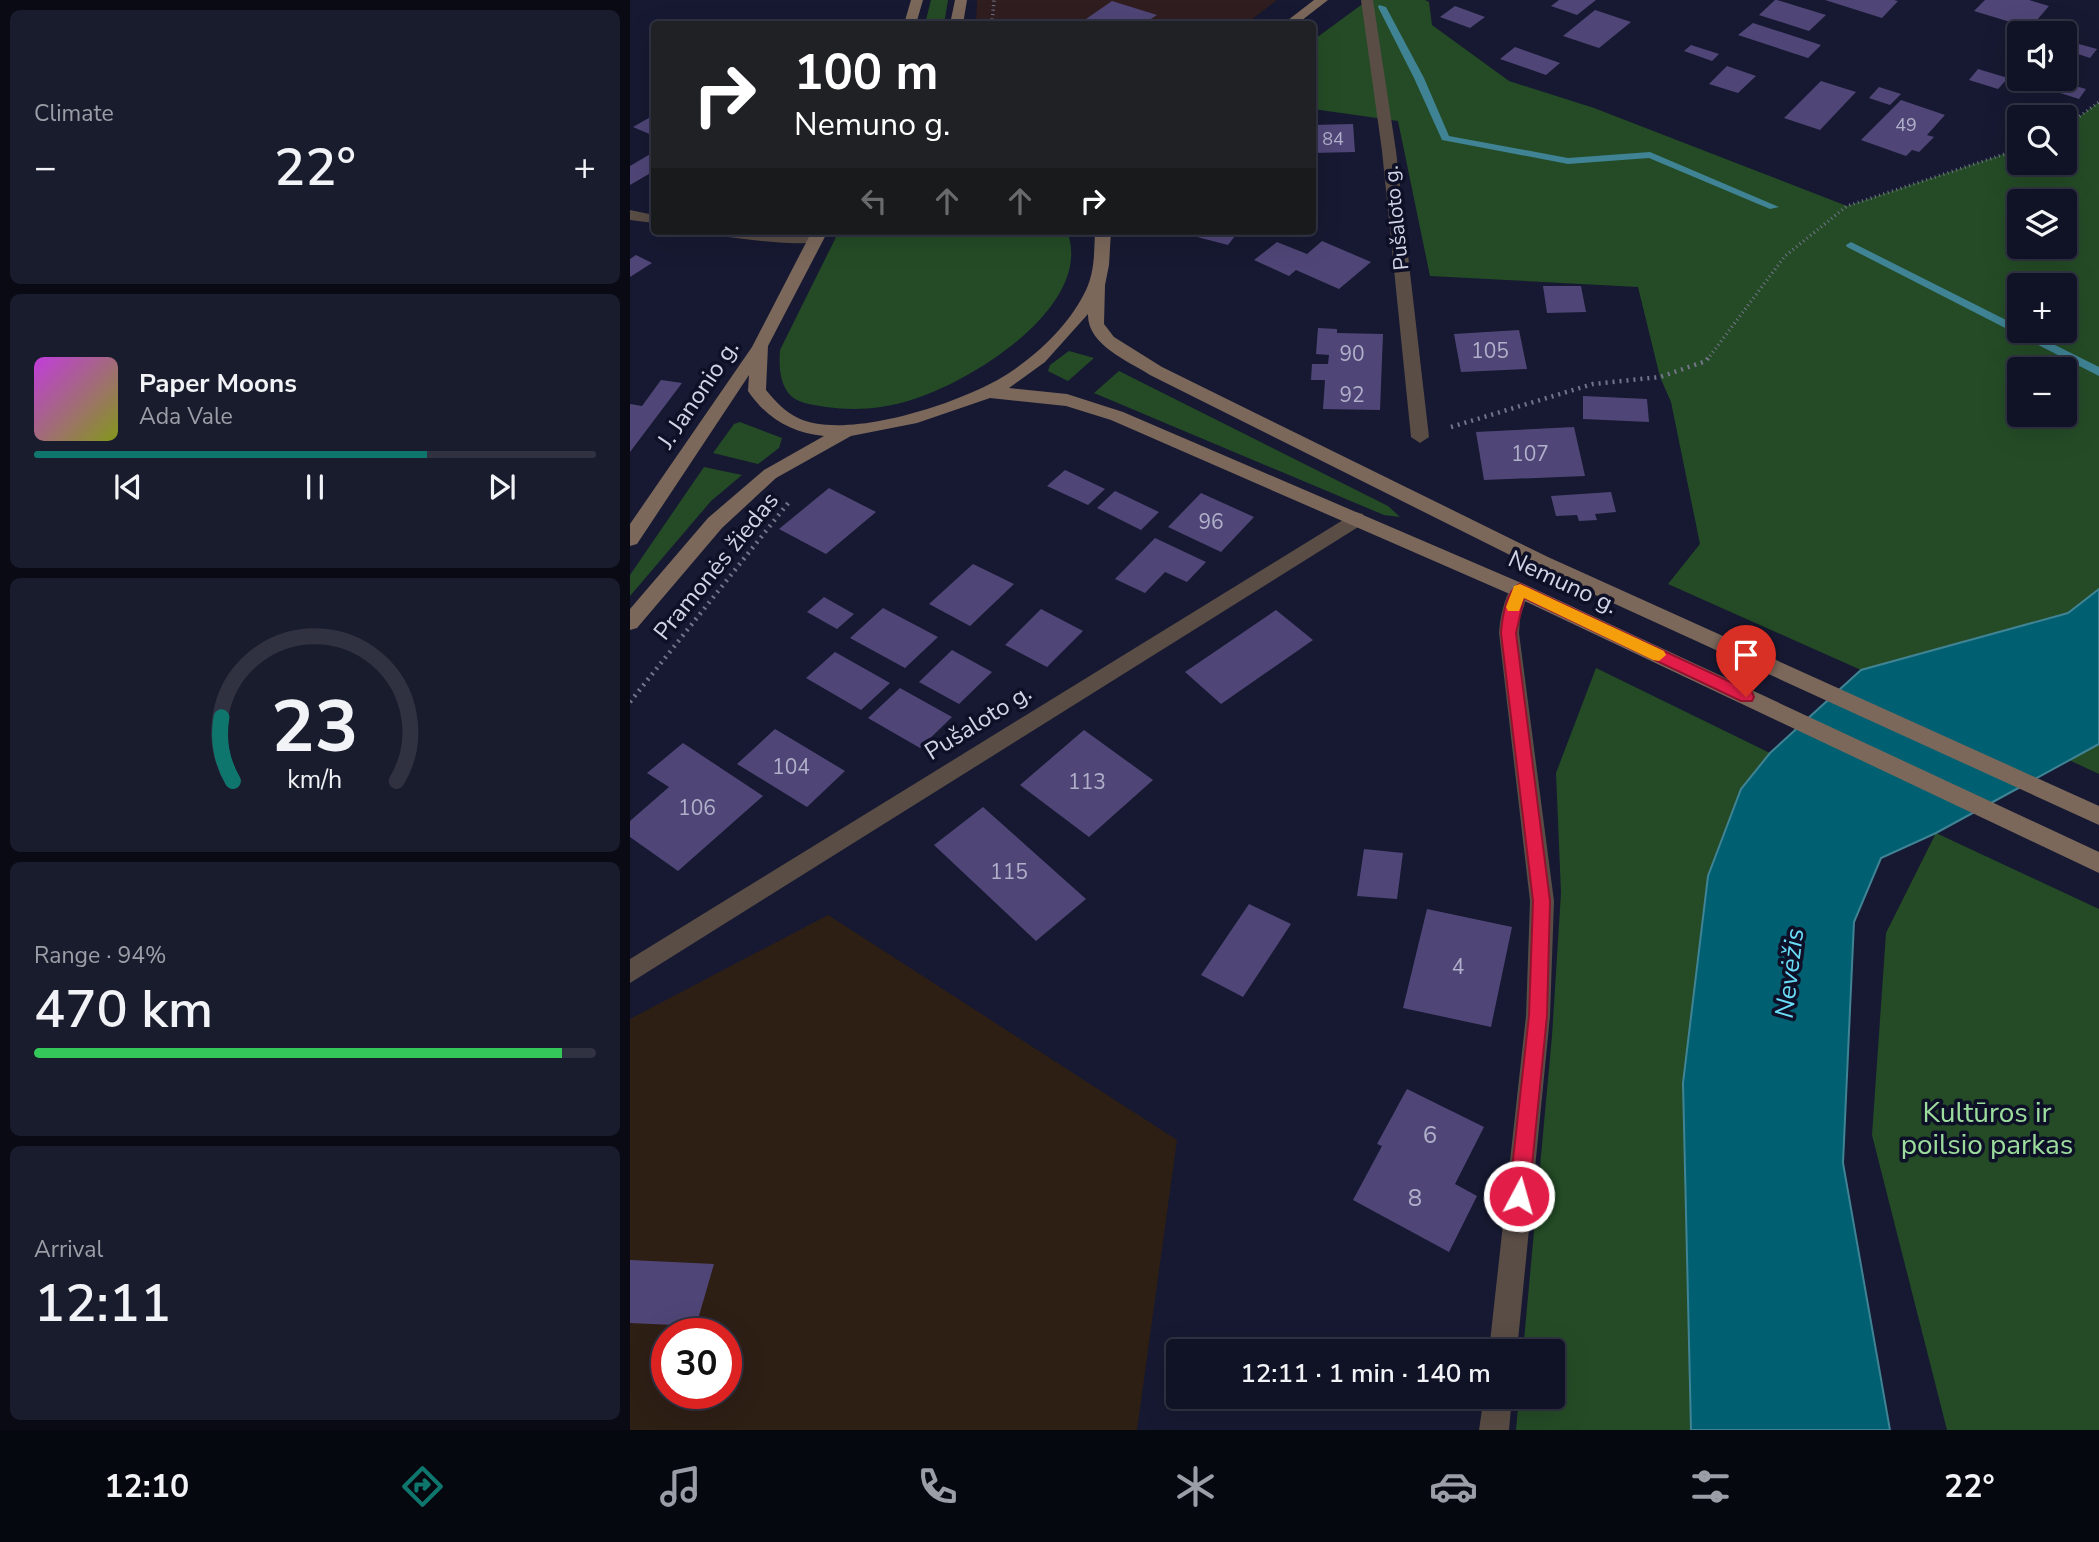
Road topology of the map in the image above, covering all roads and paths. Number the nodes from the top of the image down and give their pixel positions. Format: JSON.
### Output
{"nodes":[{"id":1,"x":917,"y":0,"type":"edge"},
{"id":2,"x":961,"y":0,"type":"edge"},
{"id":3,"x":994,"y":0,"type":"edge"},
{"id":4,"x":1367,"y":0,"type":"edge"},
{"id":5,"x":1318,"y":2,"type":"edge"},
{"id":6,"x":911,"y":21,"type":"edge"},
{"id":7,"x":958,"y":21,"type":"edge"},
{"id":8,"x":992,"y":21,"type":"edge"},
{"id":9,"x":1293,"y":21,"type":"edge"},
{"id":10,"x":2099,"y":102,"type":"edge"},
{"id":11,"x":2077,"y":118,"type":"edge"},
{"id":12,"x":2007,"y":153,"type":"edge"},
{"id":13,"x":630,"y":215,"type":"edge"},
{"id":14,"x":651,"y":218,"type":"edge"},
{"id":15,"x":817,"y":235,"type":"edge"},
{"id":16,"x":1103,"y":235,"type":"edge"},
{"id":17,"x":1097,"y":285,"type":"junction"},
{"id":18,"x":760,"y":346,"type":"junction"},
{"id":19,"x":990,"y":392,"type":"junction"},
{"id":20,"x":845,"y":432,"type":"junction"},
{"id":21,"x":1420,"y":437,"type":"joint"},
{"id":22,"x":796,"y":495,"type":"dead end"},
{"id":23,"x":1356,"y":519,"type":"junction"},
{"id":24,"x":630,"y":539,"type":"edge"},
{"id":25,"x":1520,"y":590,"type":"junction"},
{"id":26,"x":630,"y":623,"type":"edge"},
{"id":27,"x":630,"y":702,"type":"edge"},
{"id":28,"x":2099,"y":816,"type":"edge"},
{"id":29,"x":2099,"y":863,"type":"edge"},
{"id":30,"x":630,"y":972,"type":"edge"},
{"id":31,"x":1504,"y":1339,"type":"edge"},
{"id":32,"x":1496,"y":1409,"type":"edge"},
{"id":33,"x":1494,"y":1430,"type":"edge"}],
"edges":[{"from":1,"to":6,"type":"main road"},
{"from":2,"to":7,"type":"main road"},
{"from":3,"to":8,"type":"path"},
{"from":4,"to":21,"type":"street","name":"Pušaloto g."},
{"from":5,"to":9,"type":"main road"},
{"from":10,"to":11,"type":"path"},
{"from":12,"to":21,"type":"path"},
{"from":13,"to":14,"type":"street"},
{"from":15,"to":18,"type":"main road","name":"J. Janonio g."},
{"from":16,"to":17,"type":"main road","name":"Nemuno g."},
{"from":17,"to":19,"type":"main road"},
{"from":17,"to":28,"type":"main road","name":"Nemuno g."},
{"from":18,"to":20,"type":"main road"},
{"from":18,"to":24,"type":"main road","name":"J. Janonio g."},
{"from":19,"to":20,"type":"main road"},
{"from":19,"to":23,"type":"main road","name":"Nemuno g."},
{"from":20,"to":26,"type":"main road"},
{"from":22,"to":27,"type":"path","name":"Pramonės žiedas"},
{"from":23,"to":25,"type":"main road","name":"Nemuno g."},
{"from":23,"to":30,"type":"street","name":"Pušaloto g."},
{"from":25,"to":29,"type":"main road","name":"Nemuno g."},
{"from":25,"to":31,"type":"street"},
{"from":32,"to":33,"type":"street"}]}
